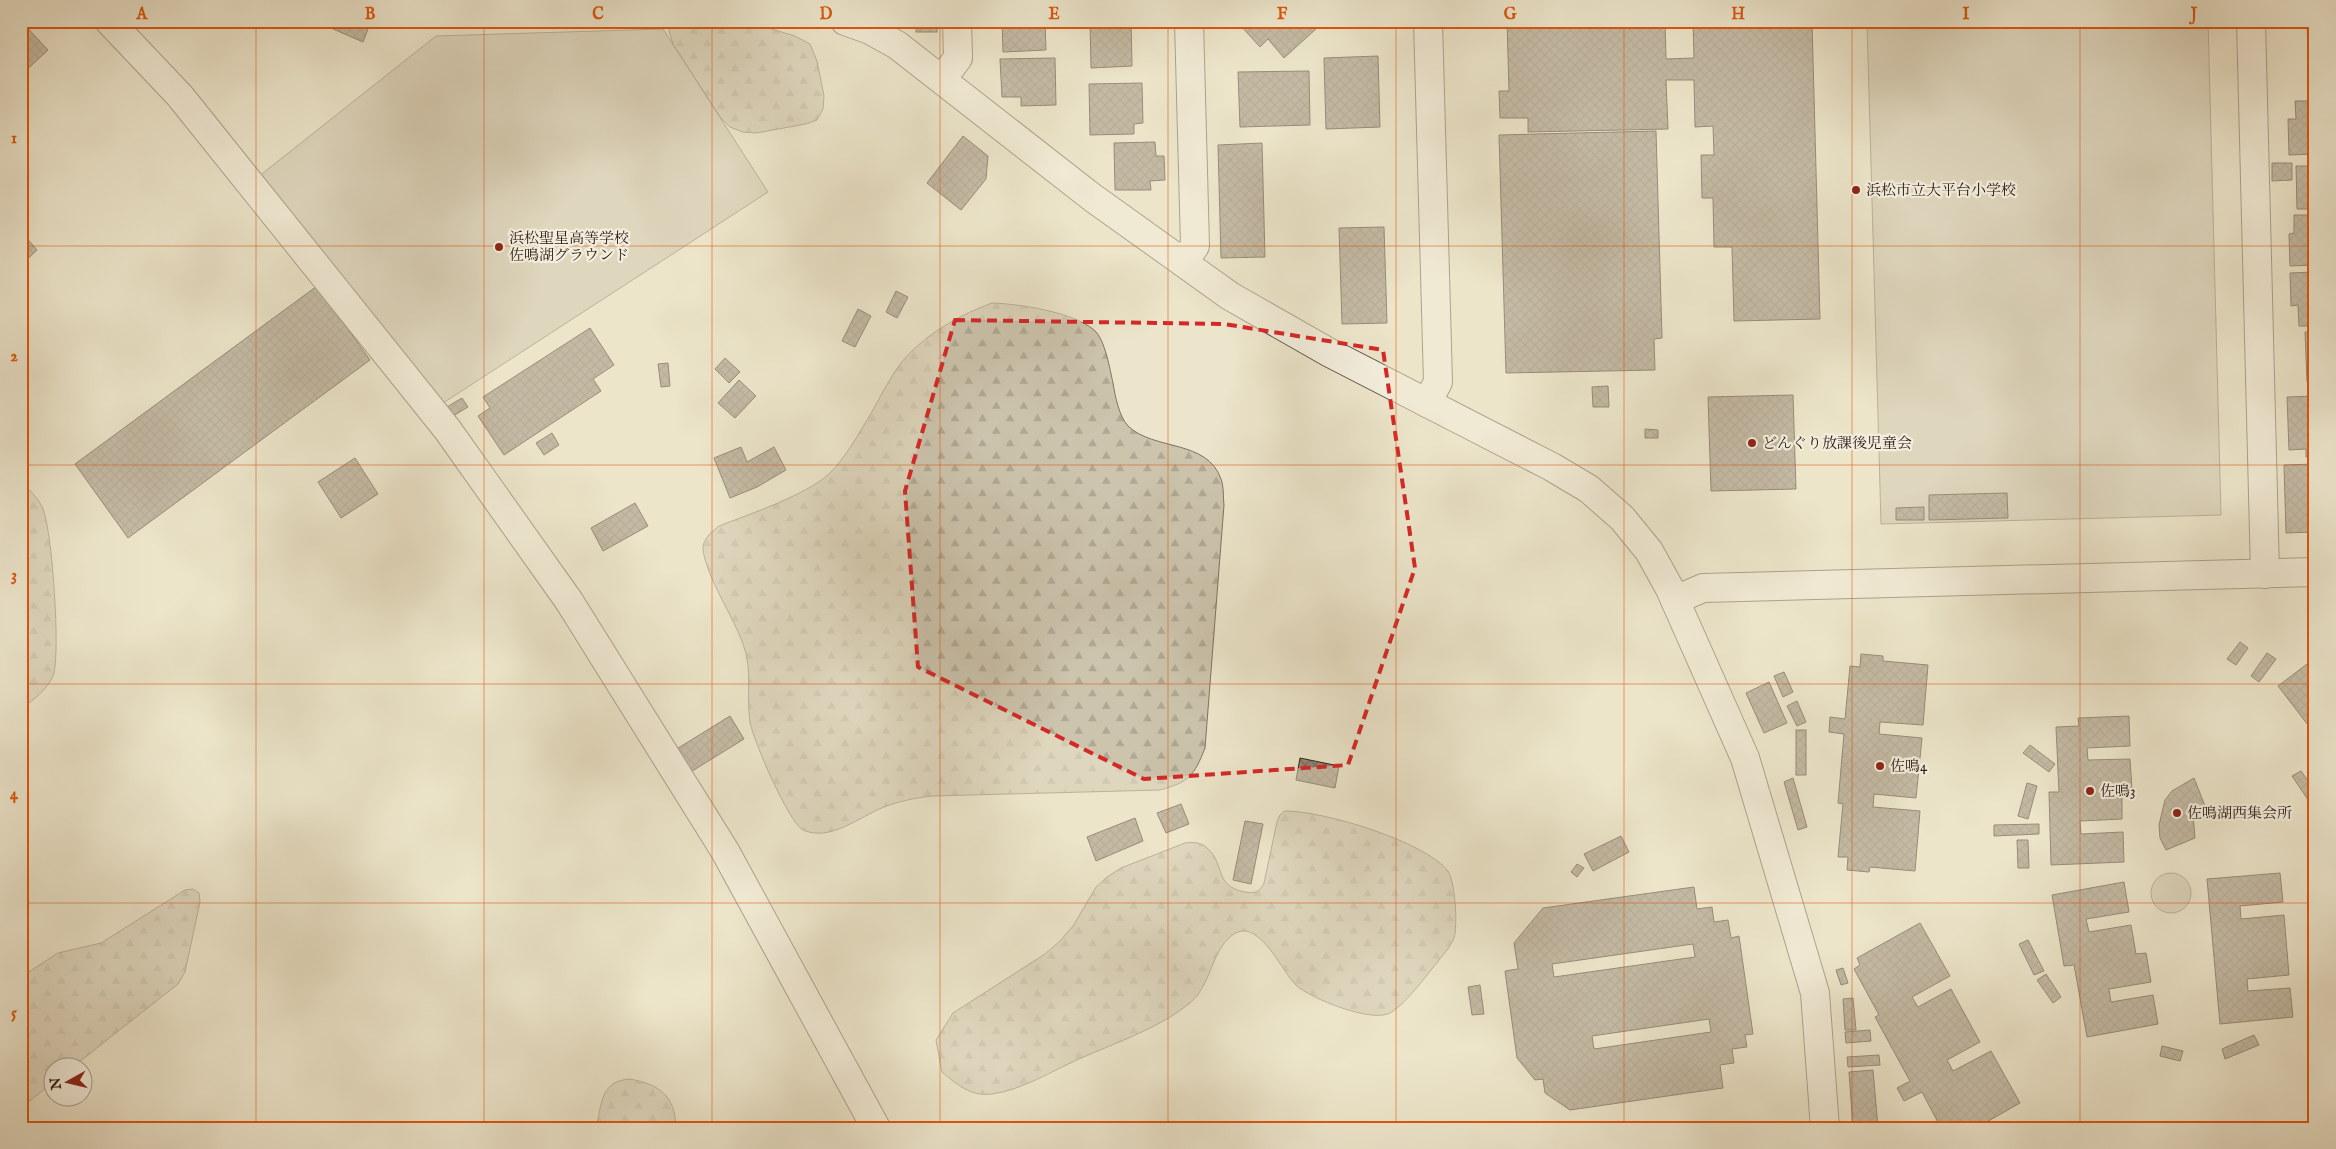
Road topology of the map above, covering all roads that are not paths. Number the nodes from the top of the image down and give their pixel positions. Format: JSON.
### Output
{"nodes":[{"id":1,"x":109,"y":21,"type":"edge"},
{"id":2,"x":845,"y":21,"type":"edge"},
{"id":3,"x":957,"y":21,"type":"edge"},
{"id":4,"x":1189,"y":21,"type":"edge"},
{"id":5,"x":1428,"y":21,"type":"edge"},
{"id":6,"x":2250,"y":21,"type":"edge"},
{"id":7,"x":942,"y":79,"type":"junction"},
{"id":8,"x":1183,"y":262,"type":"junction"},
{"id":9,"x":1427,"y":402,"type":"junction"},
{"id":10,"x":2315,"y":572,"type":"edge"},
{"id":11,"x":2265,"y":574,"type":"junction"},
{"id":12,"x":1675,"y":600,"type":"junction"},
{"id":13,"x":876,"y":1128,"type":"edge"},
{"id":14,"x":1825,"y":1128,"type":"edge"}],
"edges":[{"from":1,"to":13,"type":"street"},
{"from":2,"to":7,"type":"street"},
{"from":3,"to":7,"type":"street"},
{"from":4,"to":8,"type":"street"},
{"from":5,"to":9,"type":"street"},
{"from":6,"to":11,"type":"street"},
{"from":7,"to":8,"type":"street"},
{"from":8,"to":9,"type":"street"},
{"from":9,"to":12,"type":"street"},
{"from":10,"to":11,"type":"street"},
{"from":11,"to":12,"type":"street"},
{"from":12,"to":14,"type":"street"}]}
